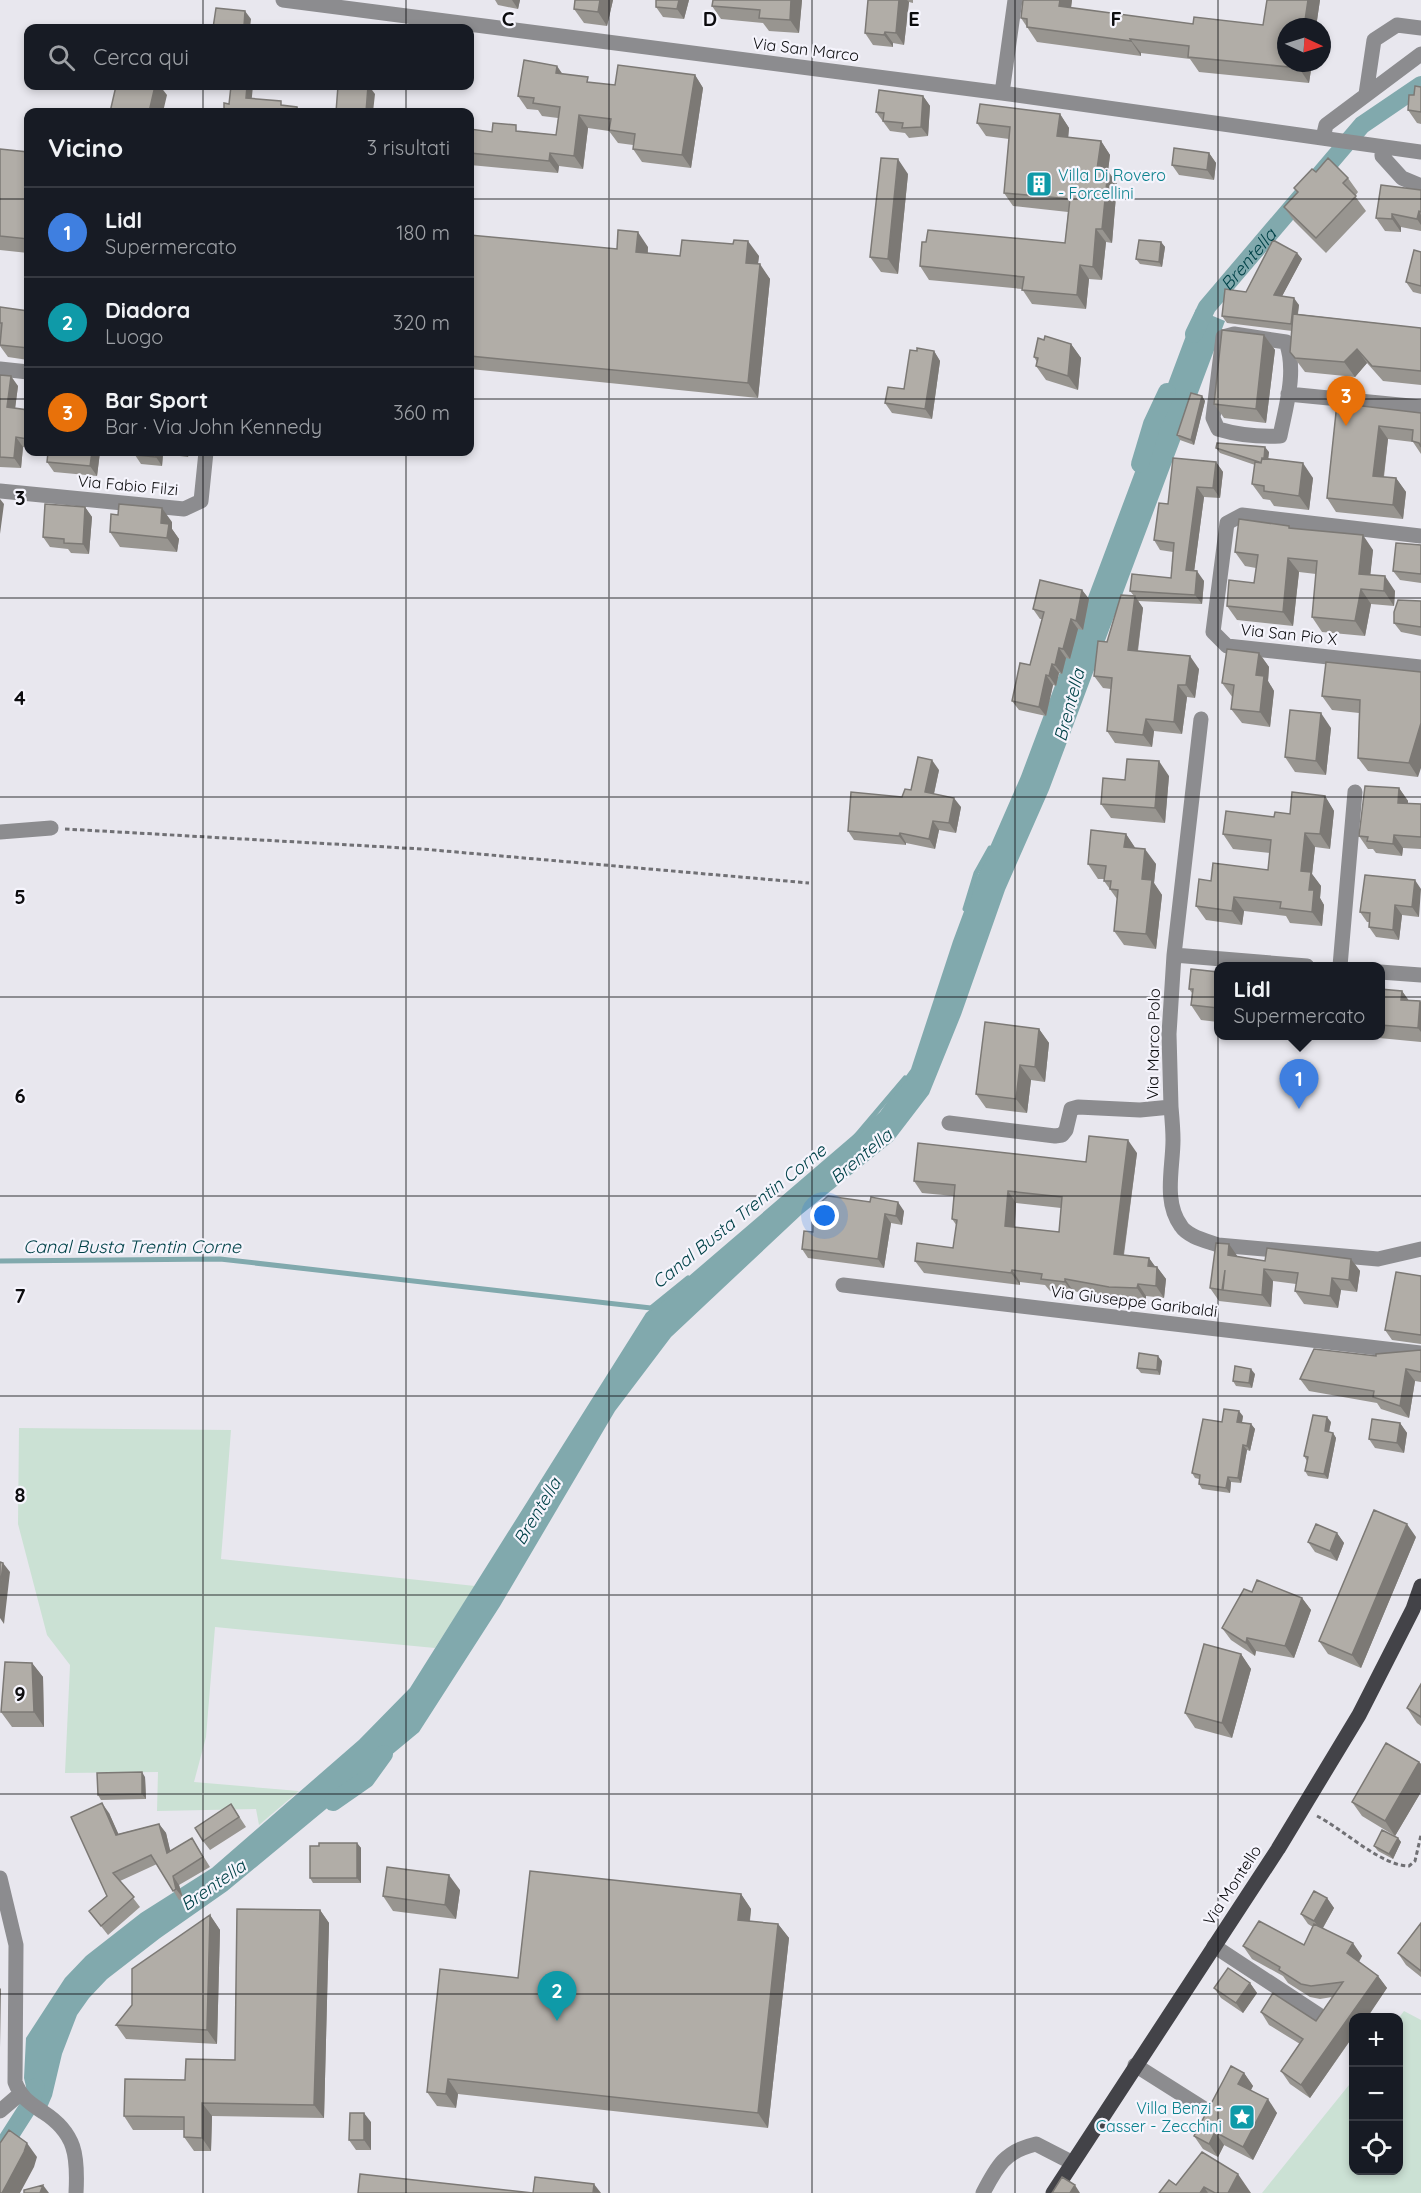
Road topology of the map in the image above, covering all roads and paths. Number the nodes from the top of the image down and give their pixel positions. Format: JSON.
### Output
{"nodes":[{"id":1,"x":283,"y":0,"type":"edge"},
{"id":2,"x":1015,"y":0,"type":"edge"},
{"id":3,"x":469,"y":24,"type":"edge"},
{"id":4,"x":474,"y":25,"type":"edge"},
{"id":5,"x":1421,"y":28,"type":"edge"},
{"id":6,"x":1421,"y":54,"type":"edge"},
{"id":7,"x":1002,"y":93,"type":"junction"},
{"id":8,"x":1366,"y":94,"type":"junction"},
{"id":9,"x":1334,"y":140,"type":"junction"},
{"id":10,"x":1378,"y":146,"type":"junction"},
{"id":11,"x":1421,"y":152,"type":"edge"},
{"id":12,"x":1421,"y":186,"type":"edge"},
{"id":13,"x":0,"y":369,"type":"edge"},
{"id":14,"x":24,"y":372,"type":"edge"},
{"id":15,"x":1288,"y":394,"type":"junction"},
{"id":16,"x":1421,"y":407,"type":"edge"},
{"id":17,"x":206,"y":456,"type":"edge"},
{"id":18,"x":0,"y":491,"type":"edge"},
{"id":19,"x":1421,"y":536,"type":"edge"},
{"id":20,"x":1421,"y":667,"type":"edge"},
{"id":21,"x":1201,"y":719,"type":"dead end"},
{"id":22,"x":1354,"y":792,"type":"dead end"},
{"id":23,"x":51,"y":828,"type":"joint"},
{"id":24,"x":0,"y":832,"type":"edge"},
{"id":25,"x":809,"y":883,"type":"dead end"},
{"id":26,"x":1174,"y":955,"type":"junction"},
{"id":27,"x":1259,"y":962,"type":"edge"},
{"id":28,"x":1340,"y":962,"type":"edge"},
{"id":29,"x":1385,"y":972,"type":"edge"},
{"id":30,"x":1421,"y":975,"type":"edge"},
{"id":31,"x":1172,"y":1107,"type":"junction"},
{"id":32,"x":949,"y":1123,"type":"dead end"},
{"id":33,"x":1421,"y":1249,"type":"edge"},
{"id":34,"x":843,"y":1285,"type":"dead end"},
{"id":35,"x":1421,"y":1353,"type":"edge"},
{"id":36,"x":1421,"y":1586,"type":"edge"},
{"id":37,"x":1417,"y":1612,"type":"edge"},
{"id":38,"x":1313,"y":1818,"type":"dead end"},
{"id":39,"x":1421,"y":1835,"type":"edge"},
{"id":40,"x":0,"y":1878,"type":"edge"},
{"id":41,"x":1214,"y":1946,"type":"junction"},
{"id":42,"x":8,"y":1979,"type":"edge"},
{"id":43,"x":1325,"y":2019,"type":"edge"},
{"id":44,"x":1135,"y":2065,"type":"junction"},
{"id":45,"x":22,"y":2097,"type":"junction"},
{"id":46,"x":1203,"y":2108,"type":"dead end"},
{"id":47,"x":0,"y":2111,"type":"edge"},
{"id":48,"x":1071,"y":2162,"type":"junction"},
{"id":49,"x":76,"y":2193,"type":"edge"},
{"id":50,"x":984,"y":2193,"type":"edge"},
{"id":51,"x":1053,"y":2193,"type":"edge"}],
"edges":[{"from":1,"to":3,"type":"street","name":"Via San Marco"},
{"from":2,"to":7,"type":"street"},
{"from":4,"to":7,"type":"street","name":"Via San Marco"},
{"from":5,"to":8,"type":"street"},
{"from":6,"to":8,"type":"street"},
{"from":7,"to":9,"type":"street","name":"Via San Marco"},
{"from":8,"to":9,"type":"street"},
{"from":9,"to":10,"type":"street","name":"Via San Marco"},
{"from":10,"to":11,"type":"street","name":"Via San Marco"},
{"from":10,"to":12,"type":"street"},
{"from":13,"to":14,"type":"street"},
{"from":15,"to":15,"type":"street"},
{"from":15,"to":16,"type":"street"},
{"from":17,"to":18,"type":"street","name":"Via Fabio Filzi"},
{"from":19,"to":20,"type":"street","name":"Via San Pio X"},
{"from":21,"to":26,"type":"street","name":"Via Marco Polo"},
{"from":22,"to":28,"type":"street"},
{"from":23,"to":24,"type":"street"},
{"from":23,"to":25,"type":"path"},
{"from":26,"to":27,"type":"street"},
{"from":26,"to":31,"type":"street","name":"Via Marco Polo"},
{"from":29,"to":30,"type":"street"},
{"from":31,"to":32,"type":"street","name":"Via Marco Polo"},
{"from":31,"to":33,"type":"street"},
{"from":34,"to":35,"type":"street","name":"Via Giuseppe Garibaldi"},
{"from":36,"to":37,"type":"main road","name":"Via Montello"},
{"from":37,"to":41,"type":"main road","name":"Via Montello"},
{"from":38,"to":39,"type":"path"},
{"from":40,"to":42,"type":"street"},
{"from":41,"to":43,"type":"street"},
{"from":41,"to":44,"type":"main road","name":"Via Montello"},
{"from":42,"to":45,"type":"street"},
{"from":44,"to":46,"type":"street"},
{"from":44,"to":48,"type":"main road","name":"Via Montello"},
{"from":45,"to":47,"type":"street"},
{"from":45,"to":49,"type":"street"},
{"from":48,"to":50,"type":"street"},
{"from":48,"to":51,"type":"main road","name":"Via Montello"}]}
